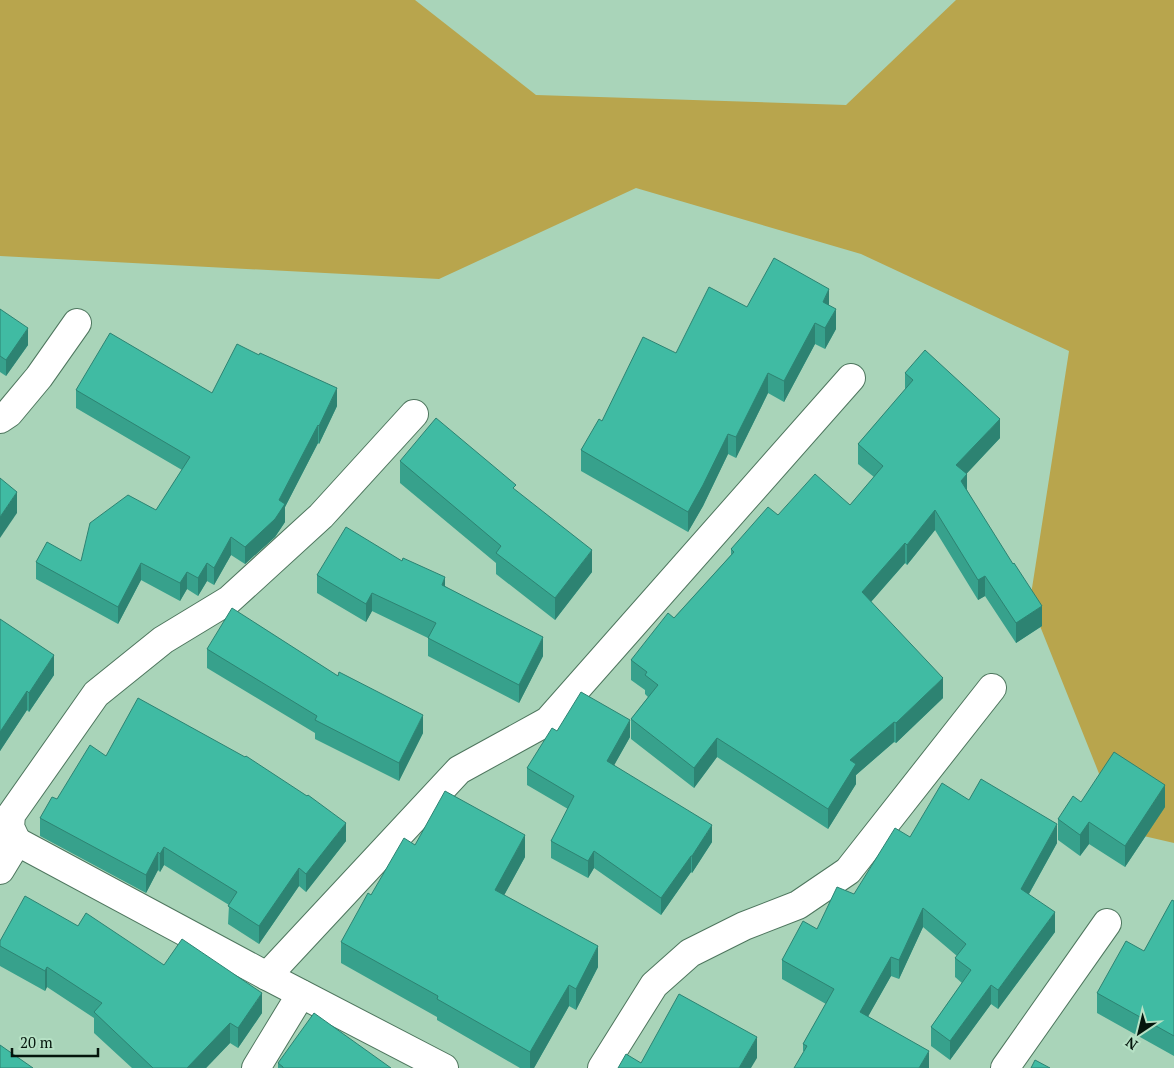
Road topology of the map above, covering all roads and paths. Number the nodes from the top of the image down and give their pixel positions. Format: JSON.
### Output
{"nodes":[{"id":1,"x":77,"y":324,"type":"dead end"},
{"id":2,"x":851,"y":378,"type":"dead end"},
{"id":3,"x":414,"y":414,"type":"dead end"},
{"id":4,"x":0,"y":419,"type":"edge"},
{"id":5,"x":992,"y":688,"type":"dead end"},
{"id":6,"x":8,"y":837,"type":"edge"},
{"id":7,"x":0,"y":870,"type":"edge"},
{"id":8,"x":1107,"y":923,"type":"dead end"},
{"id":9,"x":267,"y":976,"type":"junction"},
{"id":10,"x":301,"y":994,"type":"junction"},
{"id":11,"x":256,"y":1068,"type":"edge"},
{"id":12,"x":444,"y":1068,"type":"edge"},
{"id":13,"x":602,"y":1068,"type":"edge"},
{"id":14,"x":1004,"y":1068,"type":"edge"}],
"edges":[{"from":1,"to":4,"type":"street"},
{"from":2,"to":9,"type":"street"},
{"from":3,"to":6,"type":"street"},
{"from":5,"to":13,"type":"street"},
{"from":6,"to":7,"type":"street"},
{"from":6,"to":9,"type":"street"},
{"from":8,"to":14,"type":"street"},
{"from":9,"to":10,"type":"street"},
{"from":10,"to":11,"type":"street"},
{"from":10,"to":12,"type":"street"}]}
